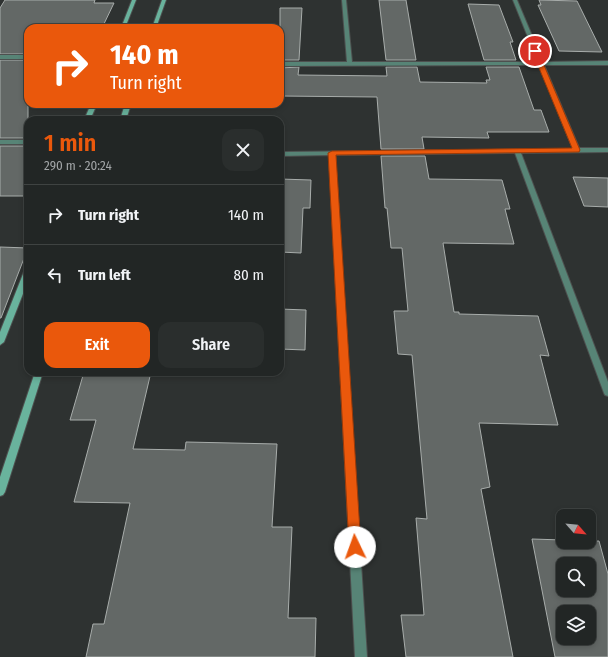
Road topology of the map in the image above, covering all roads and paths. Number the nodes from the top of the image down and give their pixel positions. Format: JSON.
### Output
{"nodes":[{"id":1,"x":134,"y":0,"type":"edge"},
{"id":2,"x":164,"y":0,"type":"edge"},
{"id":3,"x":344,"y":0,"type":"edge"},
{"id":4,"x":515,"y":0,"type":"edge"},
{"id":5,"x":125,"y":24,"type":"edge"},
{"id":6,"x":155,"y":24,"type":"edge"},
{"id":7,"x":0,"y":57,"type":"edge"},
{"id":8,"x":24,"y":57,"type":"edge"},
{"id":9,"x":284,"y":64,"type":"edge"},
{"id":10,"x":350,"y":64,"type":"junction"},
{"id":11,"x":540,"y":64,"type":"junction"},
{"id":12,"x":608,"y":64,"type":"edge"},
{"id":13,"x":0,"y":142,"type":"edge"},
{"id":14,"x":24,"y":142,"type":"edge"},
{"id":15,"x":577,"y":150,"type":"junction"},
{"id":16,"x":608,"y":150,"type":"edge"},
{"id":17,"x":517,"y":151,"type":"junction"},
{"id":18,"x":332,"y":153,"type":"junction"},
{"id":19,"x":284,"y":154,"type":"edge"},
{"id":20,"x":24,"y":281,"type":"edge"},
{"id":21,"x":0,"y":342,"type":"edge"},
{"id":22,"x":38,"y":376,"type":"edge"},
{"id":23,"x":608,"y":393,"type":"edge"},
{"id":24,"x":0,"y":492,"type":"edge"},
{"id":25,"x":361,"y":657,"type":"edge"}],
"edges":[{"from":1,"to":5,"type":"main road"},
{"from":2,"to":6,"type":"main road"},
{"from":3,"to":10,"type":"street"},
{"from":4,"to":11,"type":"street"},
{"from":7,"to":8,"type":"street"},
{"from":9,"to":10,"type":"street"},
{"from":10,"to":11,"type":"street"},
{"from":11,"to":12,"type":"street"},
{"from":11,"to":15,"type":"street"},
{"from":13,"to":14,"type":"street"},
{"from":15,"to":16,"type":"street"},
{"from":15,"to":17,"type":"street"},
{"from":17,"to":18,"type":"street"},
{"from":17,"to":23,"type":"street"},
{"from":18,"to":19,"type":"street"},
{"from":18,"to":25,"type":"street"},
{"from":20,"to":21,"type":"main road"},
{"from":22,"to":24,"type":"main road"}]}
